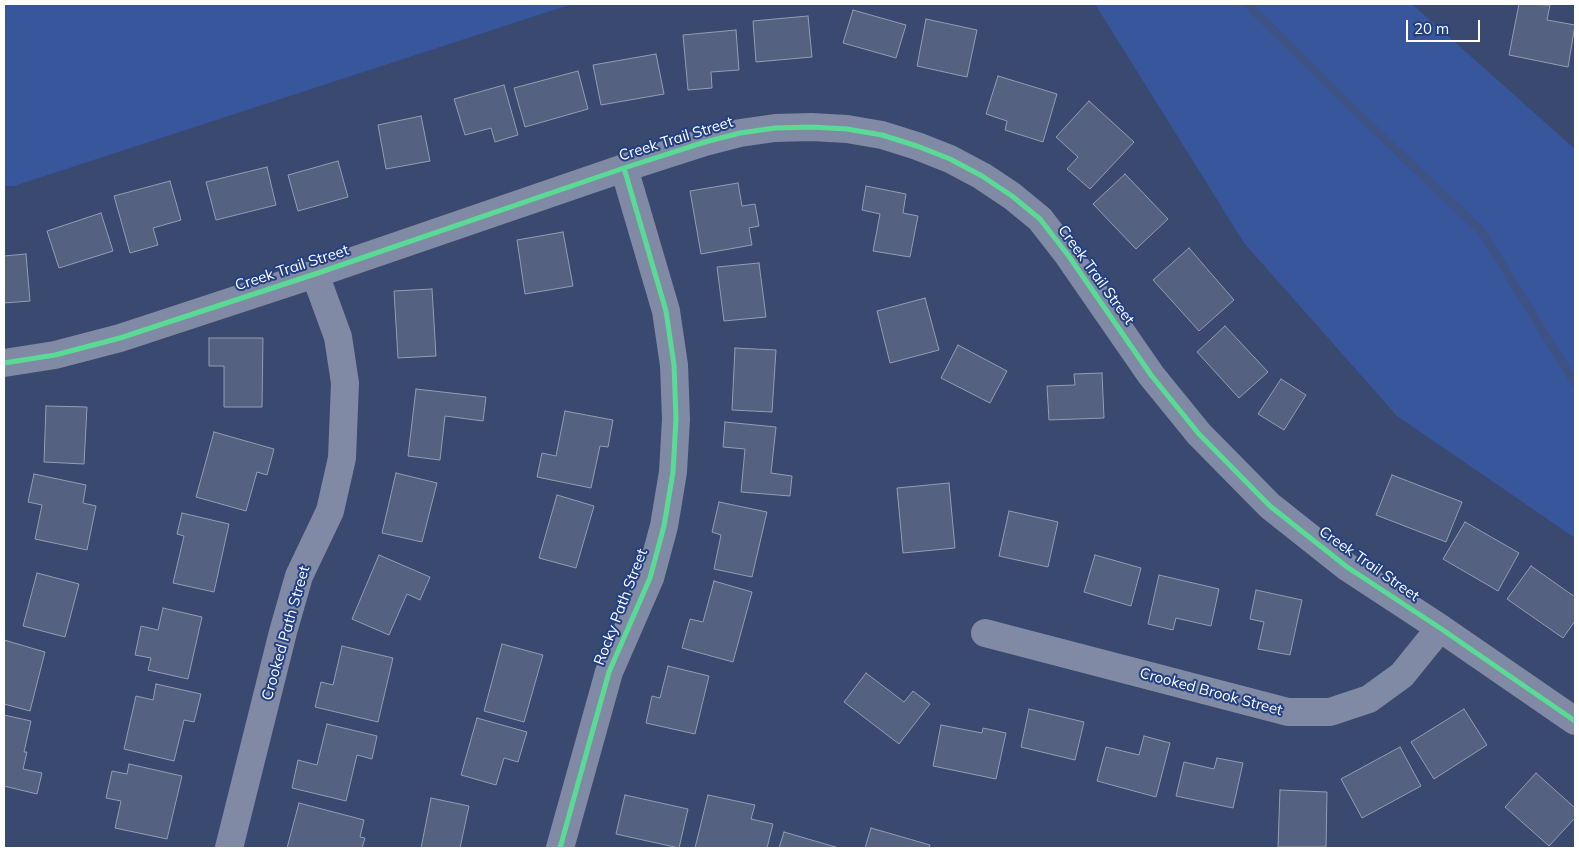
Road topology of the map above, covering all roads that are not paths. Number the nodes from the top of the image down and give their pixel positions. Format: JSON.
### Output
{"nodes":[{"id":1,"x":624,"y":168,"type":"junction"},
{"id":2,"x":316,"y":274,"type":"junction"},
{"id":3,"x":4,"y":363,"type":"edge"},
{"id":4,"x":1440,"y":628,"type":"junction"},
{"id":5,"x":985,"y":633,"type":"dead end"},
{"id":6,"x":1575,"y":722,"type":"edge"},
{"id":7,"x":229,"y":848,"type":"edge"},
{"id":8,"x":560,"y":848,"type":"edge"}],
"edges":[{"from":1,"to":2,"type":"street","name":"Creek Trail Street"},
{"from":1,"to":4,"type":"street","name":"Creek Trail Street"},
{"from":1,"to":8,"type":"street","name":"Rocky Path Street"},
{"from":2,"to":3,"type":"street","name":"Creek Trail Street"},
{"from":2,"to":7,"type":"street","name":"Crooked Path Street"},
{"from":4,"to":5,"type":"street","name":"Crooked Brook Street"},
{"from":4,"to":6,"type":"street","name":"Creek Trail Street"}]}
